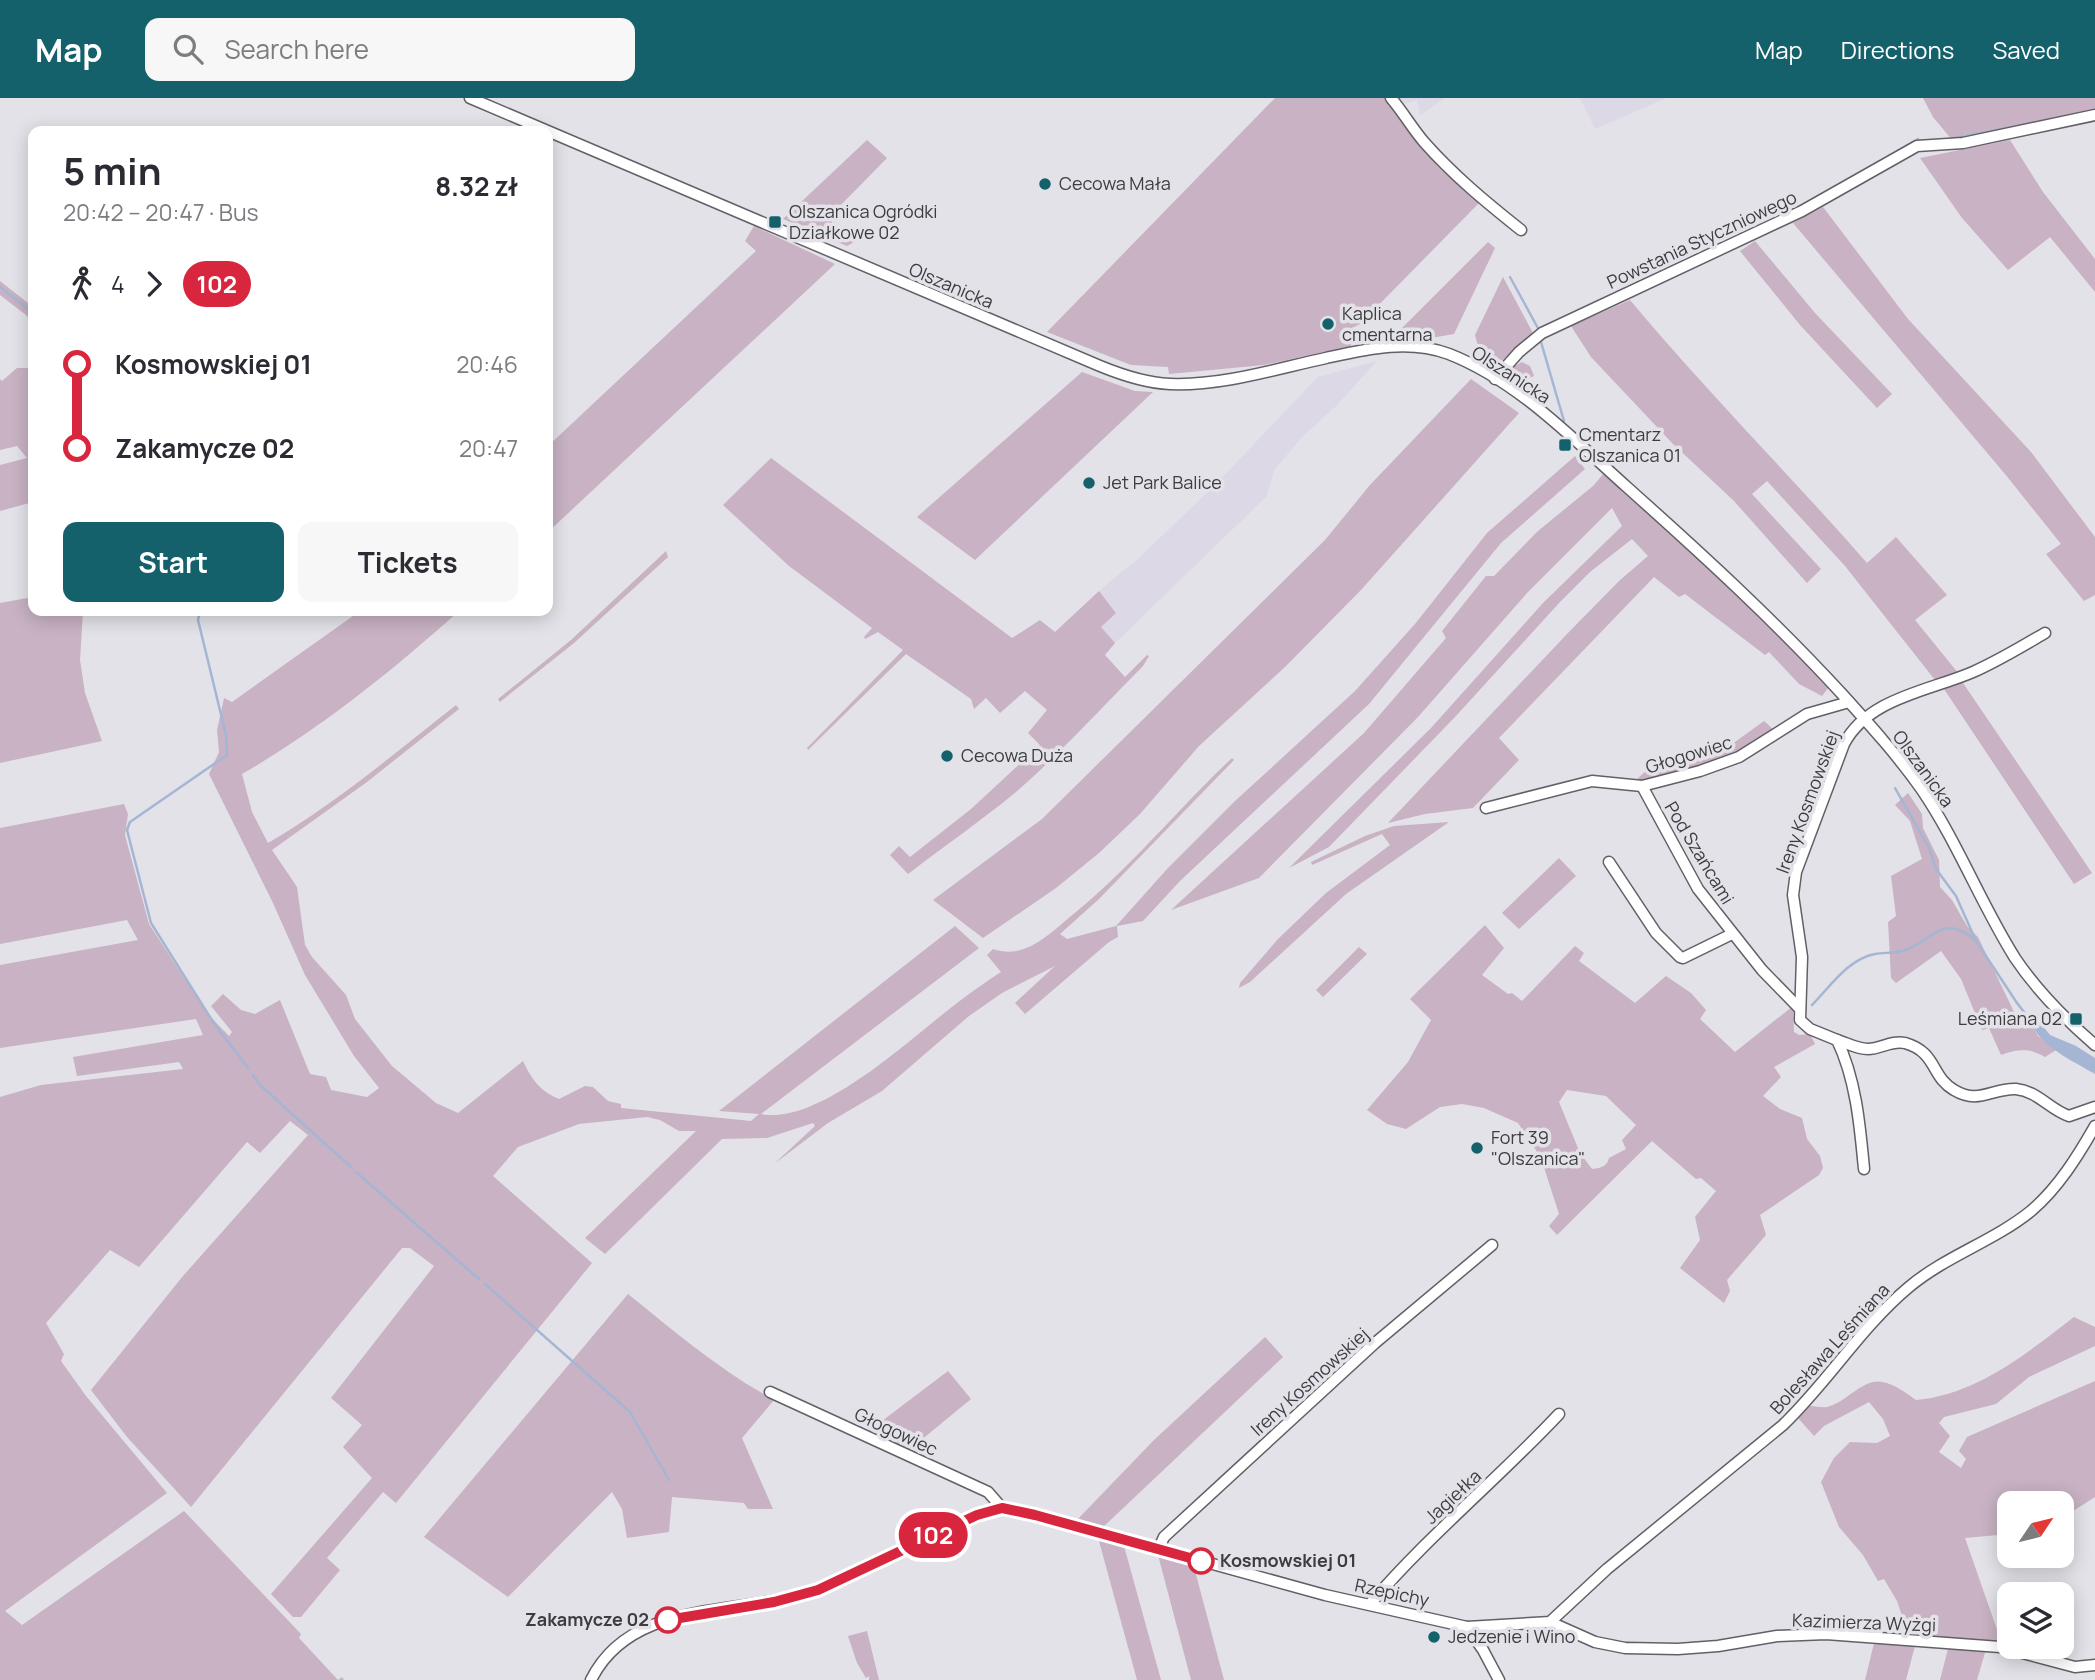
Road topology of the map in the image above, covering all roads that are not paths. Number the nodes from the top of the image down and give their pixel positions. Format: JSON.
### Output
{"nodes":[{"id":1,"x":470,"y":98,"type":"edge"},
{"id":2,"x":1391,"y":98,"type":"edge"},
{"id":3,"x":2095,"y":115,"type":"edge"},
{"id":4,"x":536,"y":126,"type":"edge"},
{"id":5,"x":553,"y":133,"type":"edge"},
{"id":6,"x":1521,"y":230,"type":"dead end"},
{"id":7,"x":1495,"y":379,"type":"junction"},
{"id":8,"x":2045,"y":633,"type":"dead end"},
{"id":9,"x":1849,"y":702,"type":"junction"},
{"id":10,"x":1865,"y":719,"type":"junction"},
{"id":11,"x":1642,"y":786,"type":"junction"},
{"id":12,"x":1486,"y":808,"type":"dead end"},
{"id":13,"x":1609,"y":862,"type":"dead end"},
{"id":14,"x":1732,"y":934,"type":"junction"},
{"id":15,"x":1800,"y":1009,"type":"junction"},
{"id":16,"x":1837,"y":1040,"type":"junction"},
{"id":17,"x":2095,"y":1045,"type":"edge"},
{"id":18,"x":2095,"y":1107,"type":"edge"},
{"id":19,"x":2095,"y":1126,"type":"edge"},
{"id":20,"x":1864,"y":1169,"type":"dead end"},
{"id":21,"x":1492,"y":1245,"type":"dead end"},
{"id":22,"x":770,"y":1392,"type":"dead end"},
{"id":23,"x":1559,"y":1414,"type":"dead end"},
{"id":24,"x":1002,"y":1508,"type":"junction"},
{"id":25,"x":1158,"y":1550,"type":"junction"},
{"id":26,"x":1370,"y":1604,"type":"junction"},
{"id":27,"x":1550,"y":1622,"type":"junction"},
{"id":28,"x":1467,"y":1627,"type":"junction"},
{"id":29,"x":2095,"y":1665,"type":"edge"},
{"id":30,"x":590,"y":1680,"type":"edge"},
{"id":31,"x":1499,"y":1680,"type":"edge"}],
"edges":[{"from":1,"to":4,"type":"street","name":"Olszanicka"},
{"from":2,"to":6,"type":"street"},
{"from":3,"to":7,"type":"street","name":"Powstania Styczniowego"},
{"from":5,"to":7,"type":"street","name":"Olszanicka"},
{"from":7,"to":9,"type":"street","name":"Olszanicka"},
{"from":8,"to":10,"type":"street"},
{"from":9,"to":10,"type":"street","name":"Olszanicka"},
{"from":9,"to":11,"type":"street","name":"Głogowiec"},
{"from":10,"to":15,"type":"street","name":"Ireny Kosmowskiej"},
{"from":10,"to":17,"type":"street","name":"Olszanicka"},
{"from":11,"to":12,"type":"street","name":"Głogowiec"},
{"from":11,"to":14,"type":"street","name":"Pod Szańcami"},
{"from":13,"to":14,"type":"street"},
{"from":14,"to":15,"type":"street","name":"Pod Szańcami"},
{"from":15,"to":16,"type":"street"},
{"from":16,"to":18,"type":"street"},
{"from":16,"to":20,"type":"street"},
{"from":19,"to":27,"type":"street","name":"Bolesława Leśmiana"},
{"from":21,"to":25,"type":"street","name":"Ireny Kosmowskiej"},
{"from":22,"to":24,"type":"street","name":"Głogowiec"},
{"from":23,"to":26,"type":"street","name":"Jagiełka"},
{"from":24,"to":25,"type":"street","name":"Rzepichy"},
{"from":24,"to":30,"type":"street"},
{"from":25,"to":26,"type":"street","name":"Rzepichy"},
{"from":26,"to":28,"type":"street","name":"Rzepichy"},
{"from":27,"to":28,"type":"street"},
{"from":27,"to":29,"type":"street","name":"Kazimierza Wyżgi"},
{"from":28,"to":31,"type":"street"}]}
